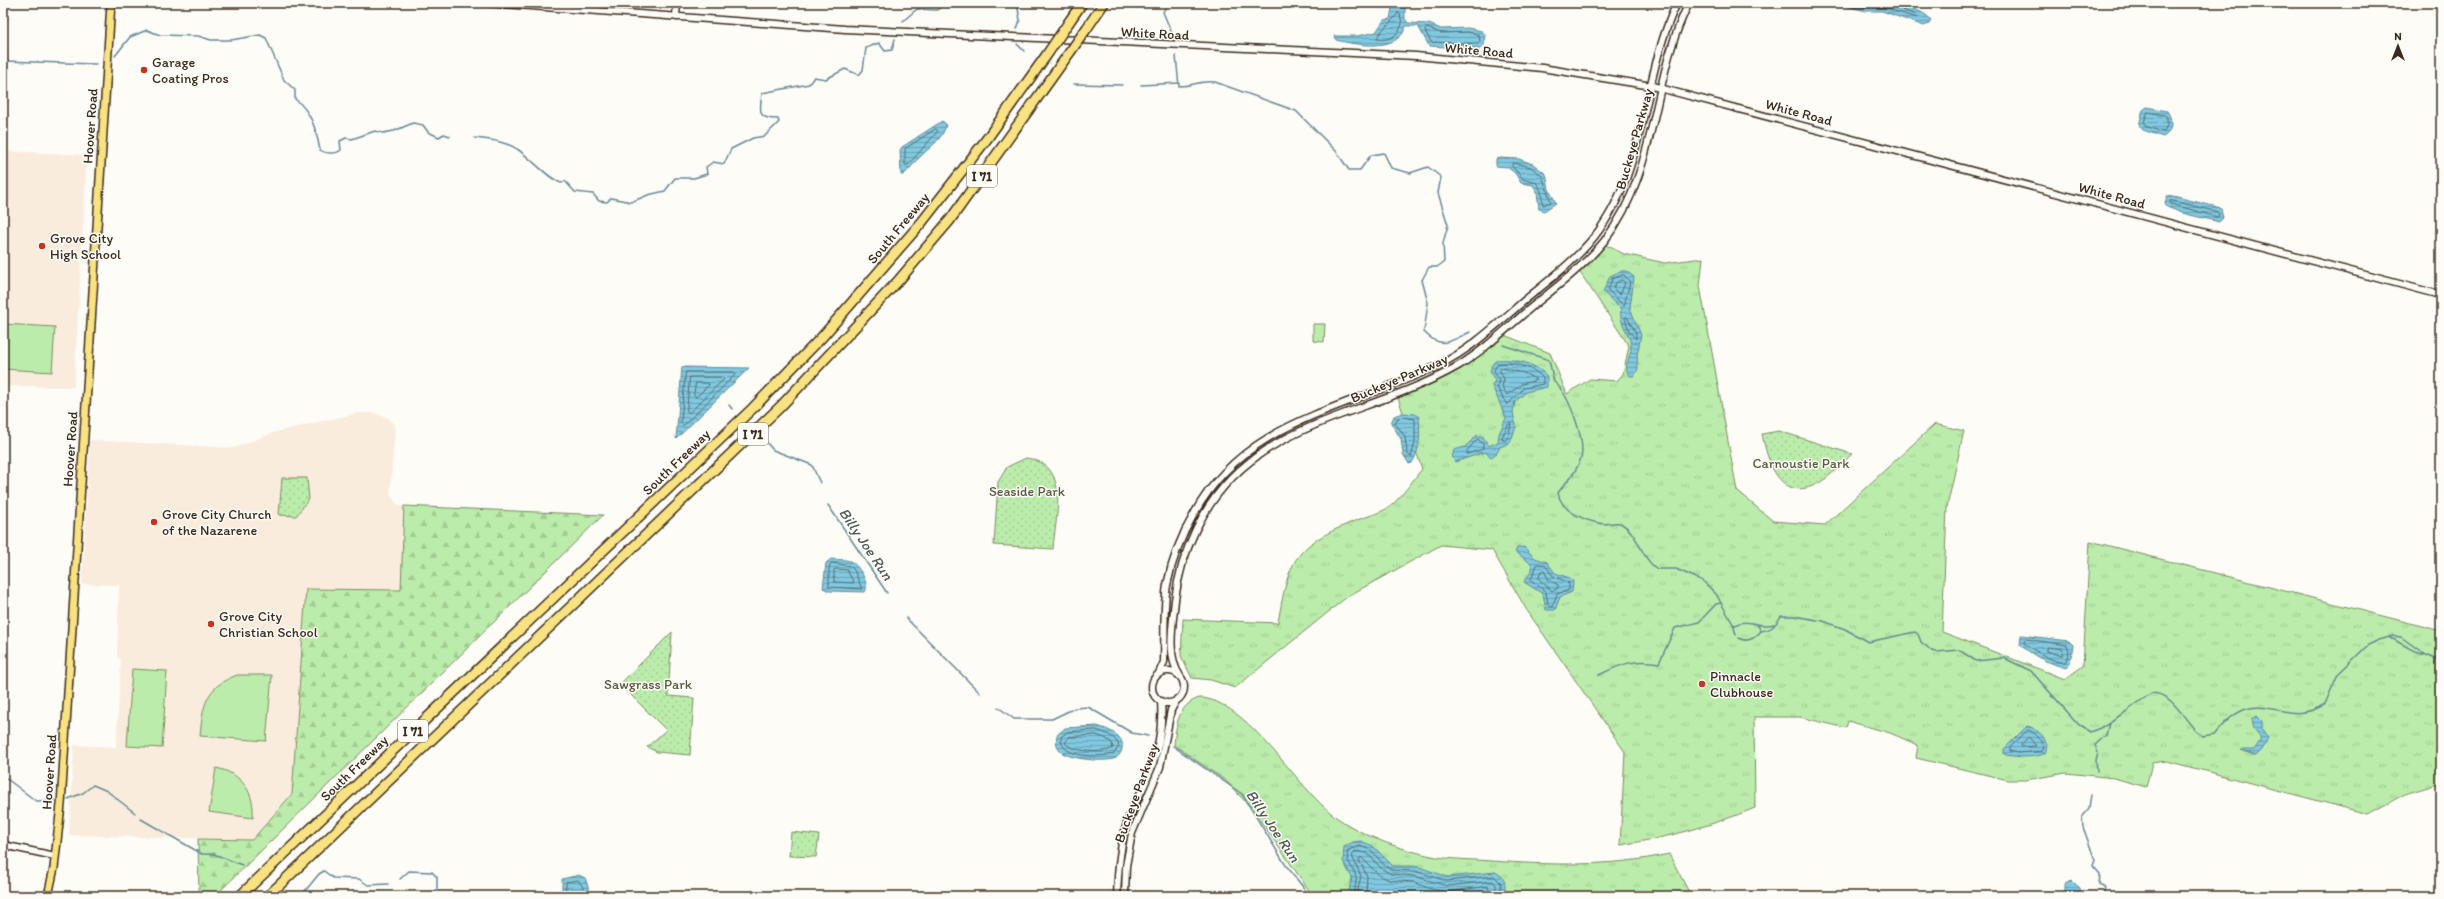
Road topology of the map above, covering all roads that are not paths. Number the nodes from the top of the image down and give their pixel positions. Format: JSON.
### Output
{"nodes":[{"id":1,"x":111,"y":3,"type":"edge"},
{"id":2,"x":488,"y":3,"type":"edge"},
{"id":3,"x":677,"y":3,"type":"edge"},
{"id":4,"x":1082,"y":3,"type":"edge"},
{"id":5,"x":1104,"y":3,"type":"edge"},
{"id":6,"x":1678,"y":3,"type":"edge"},
{"id":7,"x":1689,"y":3,"type":"edge"},
{"id":8,"x":676,"y":17,"type":"junction"},
{"id":9,"x":1652,"y":86,"type":"junction"},
{"id":10,"x":1661,"y":88,"type":"junction"},
{"id":11,"x":2441,"y":295,"type":"edge"},
{"id":12,"x":1160,"y":673,"type":"junction"},
{"id":13,"x":1180,"y":676,"type":"junction"},
{"id":14,"x":1177,"y":699,"type":"junction"},
{"id":15,"x":1161,"y":701,"type":"junction"},
{"id":16,"x":3,"y":845,"type":"edge"},
{"id":17,"x":55,"y":856,"type":"junction"},
{"id":18,"x":48,"y":896,"type":"edge"},
{"id":19,"x":240,"y":896,"type":"edge"},
{"id":20,"x":268,"y":896,"type":"edge"},
{"id":21,"x":1118,"y":896,"type":"edge"},
{"id":22,"x":1125,"y":896,"type":"edge"}],
"edges":[{"from":1,"to":17,"type":"main road","name":"Hoover Road"},
{"from":2,"to":8,"type":"street","name":"White Road"},
{"from":3,"to":8,"type":"street"},
{"from":4,"to":19,"type":"highway","name":"South Freeway","number":"I 71","bridge":true},
{"from":5,"to":20,"type":"highway","number":"I 71","bridge":true},
{"from":6,"to":9,"type":"street","name":"Buckeye Parkway"},
{"from":7,"to":10,"type":"street","name":"Buckeye Parkway"},
{"from":8,"to":9,"type":"street","name":"White Road"},
{"from":9,"to":10,"type":"street","name":"White Road"},
{"from":9,"to":12,"type":"street","name":"Buckeye Parkway"},
{"from":10,"to":11,"type":"street","name":"White Road"},
{"from":10,"to":13,"type":"street","name":"Buckeye Parkway"},
{"from":12,"to":13,"type":"street"},
{"from":12,"to":15,"type":"street"},
{"from":13,"to":14,"type":"street"},
{"from":14,"to":15,"type":"street"},
{"from":14,"to":22,"type":"street","name":"Buckeye Parkway"},
{"from":15,"to":21,"type":"street","name":"Buckeye Parkway"},
{"from":16,"to":17,"type":"street"},
{"from":17,"to":18,"type":"main road","name":"Hoover Road"}]}
